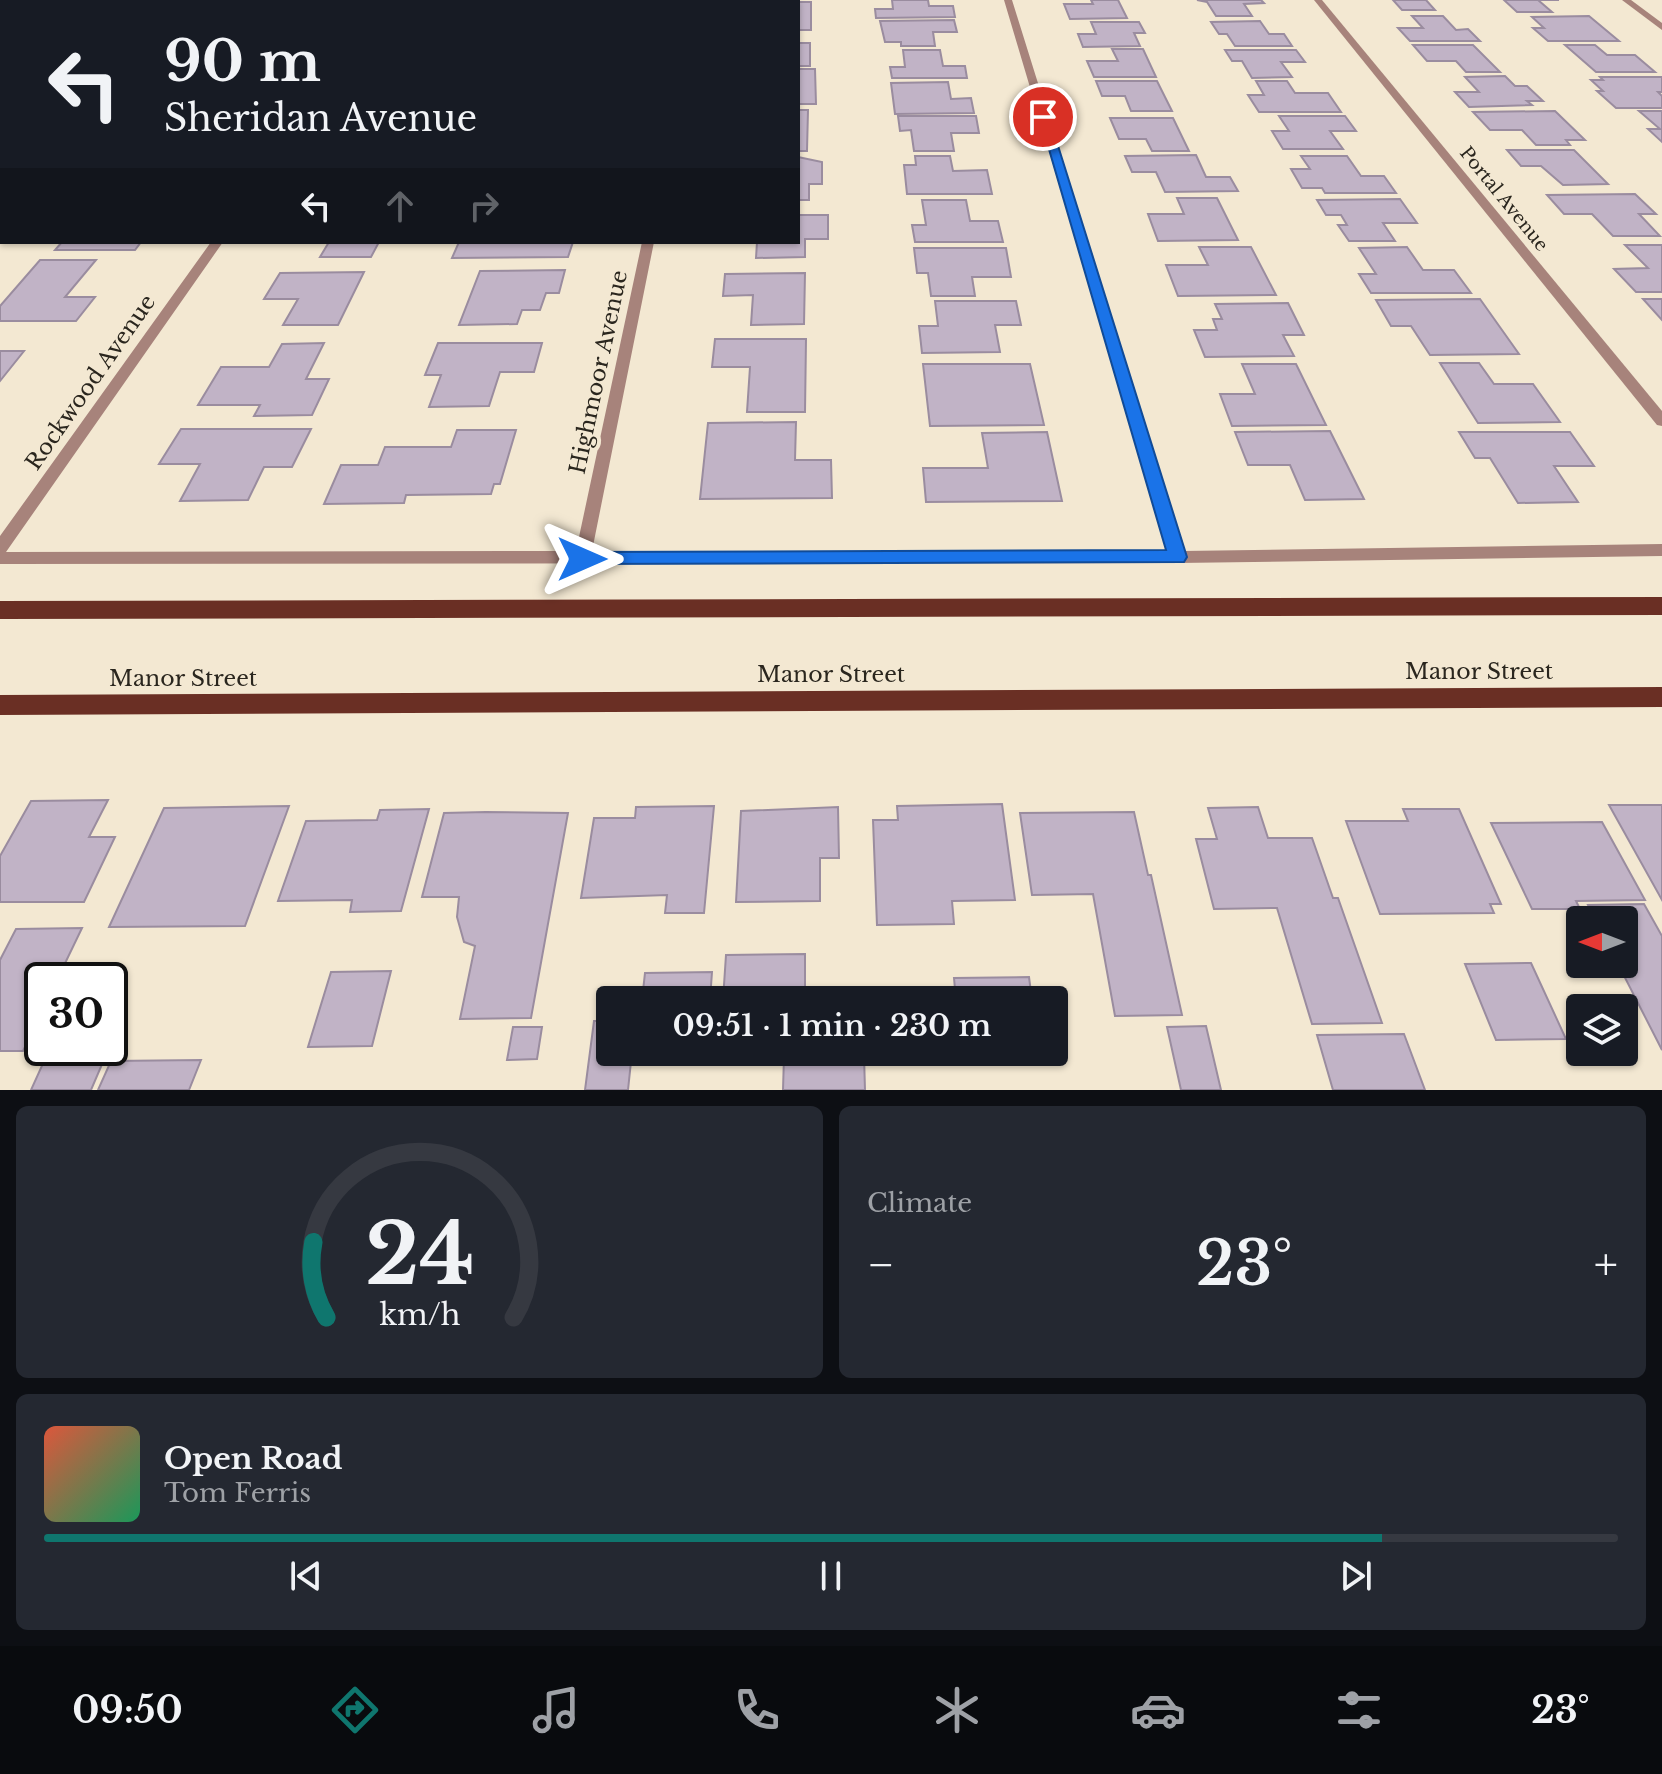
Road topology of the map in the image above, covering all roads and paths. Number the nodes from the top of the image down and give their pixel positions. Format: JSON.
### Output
{"nodes":[{"id":1,"x":1008,"y":0,"type":"edge"},
{"id":2,"x":1318,"y":0,"type":"edge"},
{"id":3,"x":1626,"y":0,"type":"edge"},
{"id":4,"x":1662,"y":27,"type":"edge"},
{"id":5,"x":216,"y":244,"type":"edge"},
{"id":6,"x":648,"y":244,"type":"edge"},
{"id":7,"x":1662,"y":421,"type":"edge"},
{"id":8,"x":0,"y":548,"type":"edge"},
{"id":9,"x":1662,"y":550,"type":"edge"},
{"id":10,"x":1178,"y":557,"type":"junction"},
{"id":11,"x":0,"y":558,"type":"edge"},
{"id":12,"x":582,"y":559,"type":"junction"},
{"id":13,"x":1662,"y":606,"type":"edge"},
{"id":14,"x":0,"y":610,"type":"edge"},
{"id":15,"x":1662,"y":697,"type":"edge"},
{"id":16,"x":0,"y":705,"type":"edge"}],
"edges":[{"from":1,"to":10,"type":"street"},
{"from":2,"to":7,"type":"street","name":"Portal Avenue"},
{"from":3,"to":4,"type":"street"},
{"from":5,"to":8,"type":"street","name":"Rockwood Avenue"},
{"from":6,"to":12,"type":"street","name":"Highmoor Avenue"},
{"from":9,"to":10,"type":"street"},
{"from":10,"to":12,"type":"street"},
{"from":11,"to":12,"type":"street"},
{"from":13,"to":14,"type":"main road"},
{"from":15,"to":16,"type":"main road","name":"Manor Street"}]}
